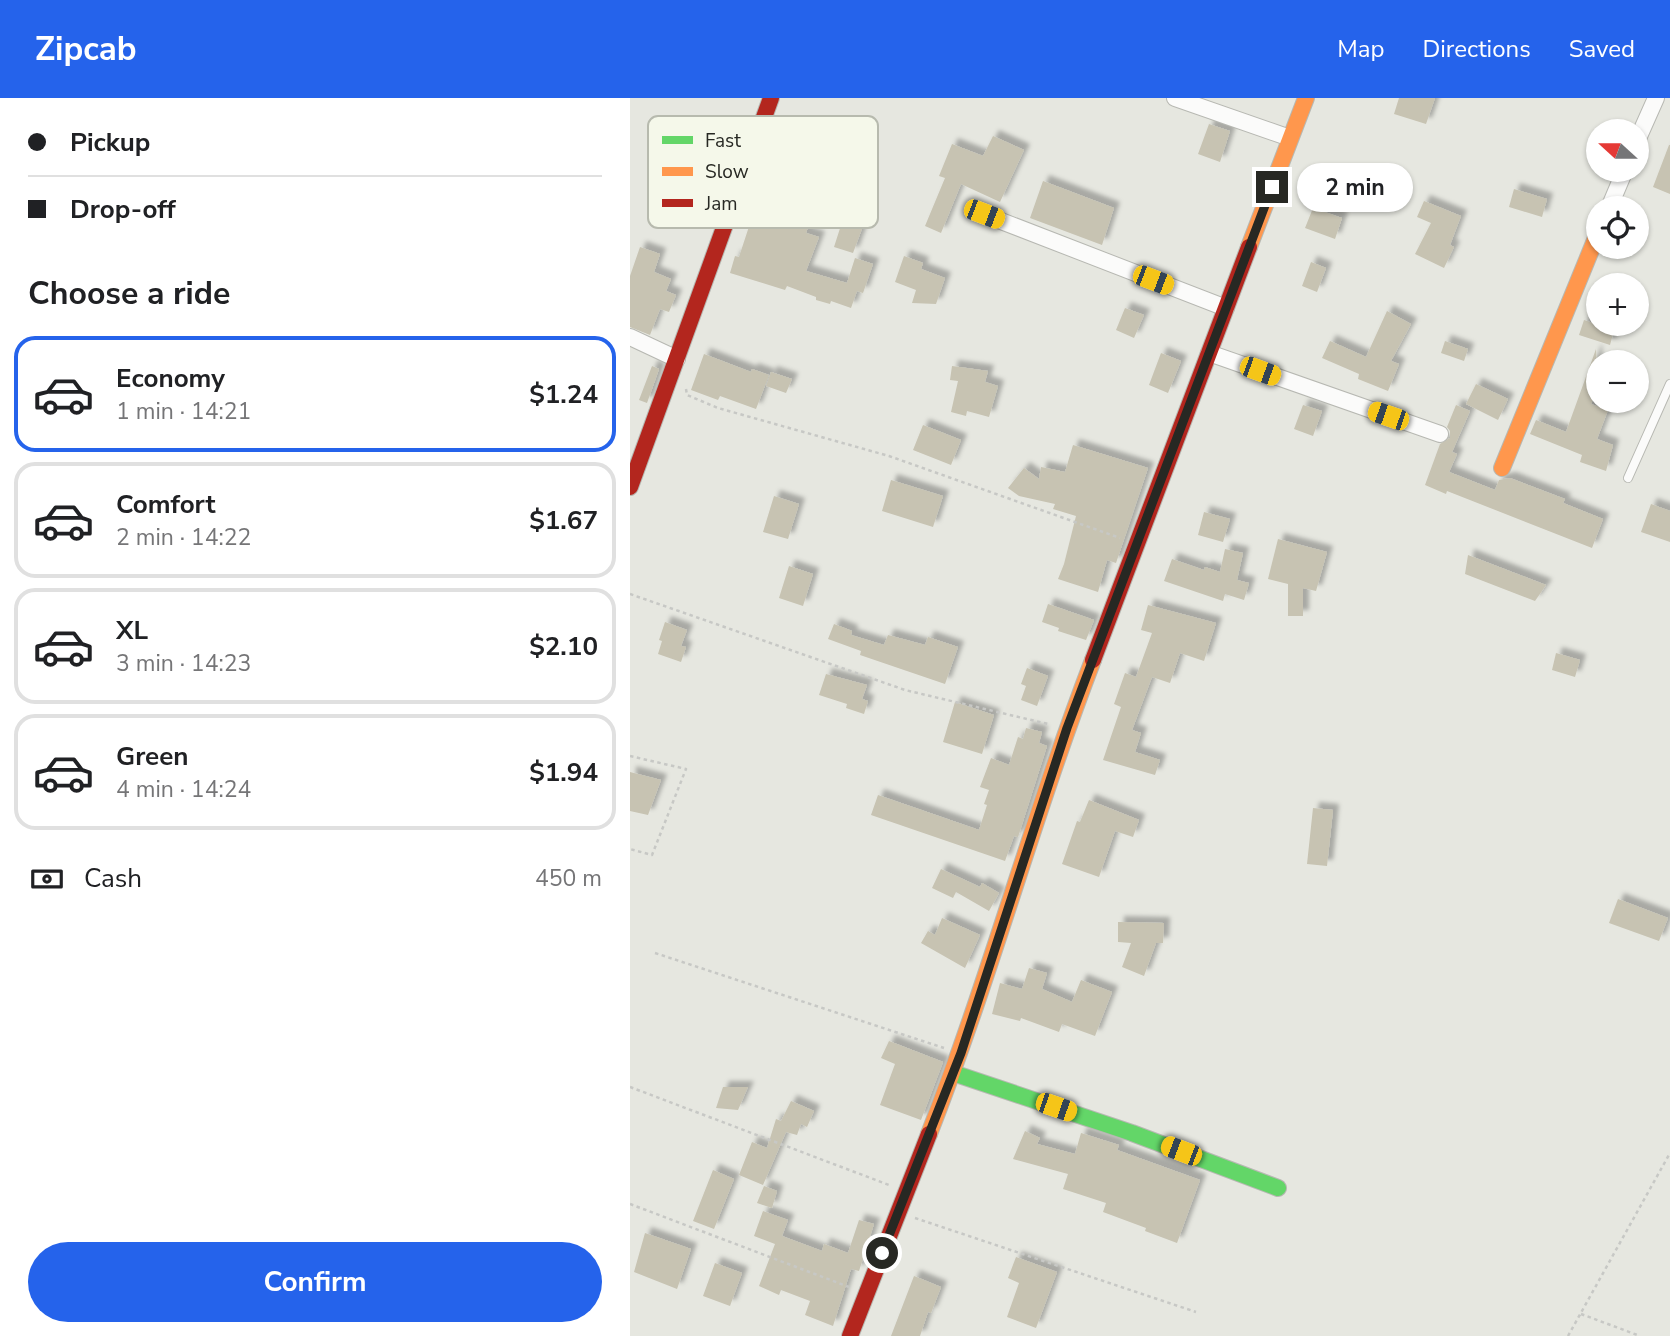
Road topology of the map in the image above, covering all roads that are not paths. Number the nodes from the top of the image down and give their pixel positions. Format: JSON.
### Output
{"nodes":[{"id":1,"x":771,"y":98,"type":"edge"},
{"id":2,"x":1175,"y":98,"type":"edge"},
{"id":3,"x":1306,"y":98,"type":"edge"},
{"id":4,"x":1656,"y":98,"type":"edge"},
{"id":5,"x":765,"y":116,"type":"edge"},
{"id":6,"x":1647,"y":119,"type":"edge"},
{"id":7,"x":1290,"y":138,"type":"junction"},
{"id":8,"x":984,"y":214,"type":"dead end"},
{"id":9,"x":724,"y":228,"type":"edge"},
{"id":10,"x":1587,"y":259,"type":"edge"},
{"id":11,"x":1226,"y":308,"type":"junction"},
{"id":12,"x":630,"y":337,"type":"edge"},
{"id":13,"x":1209,"y":353,"type":"junction"},
{"id":14,"x":677,"y":359,"type":"junction"},
{"id":15,"x":1670,"y":384,"type":"edge"},
{"id":16,"x":1440,"y":435,"type":"dead end"},
{"id":17,"x":1502,"y":468,"type":"dead end"},
{"id":18,"x":1628,"y":478,"type":"dead end"},
{"id":19,"x":630,"y":487,"type":"edge"},
{"id":20,"x":953,"y":1073,"type":"junction"},
{"id":21,"x":1278,"y":1188,"type":"dead end"},
{"id":22,"x":850,"y":1336,"type":"edge"}],
"edges":[{"from":1,"to":5,"type":"street"},
{"from":2,"to":7,"type":"street"},
{"from":3,"to":7,"type":"street"},
{"from":4,"to":6,"type":"street"},
{"from":7,"to":11,"type":"street"},
{"from":8,"to":11,"type":"street"},
{"from":9,"to":14,"type":"street"},
{"from":10,"to":17,"type":"street"},
{"from":11,"to":13,"type":"street"},
{"from":12,"to":14,"type":"street"},
{"from":13,"to":16,"type":"street"},
{"from":13,"to":20,"type":"street"},
{"from":14,"to":19,"type":"street"},
{"from":15,"to":18,"type":"lane"},
{"from":20,"to":21,"type":"street"},
{"from":20,"to":22,"type":"street"}]}
